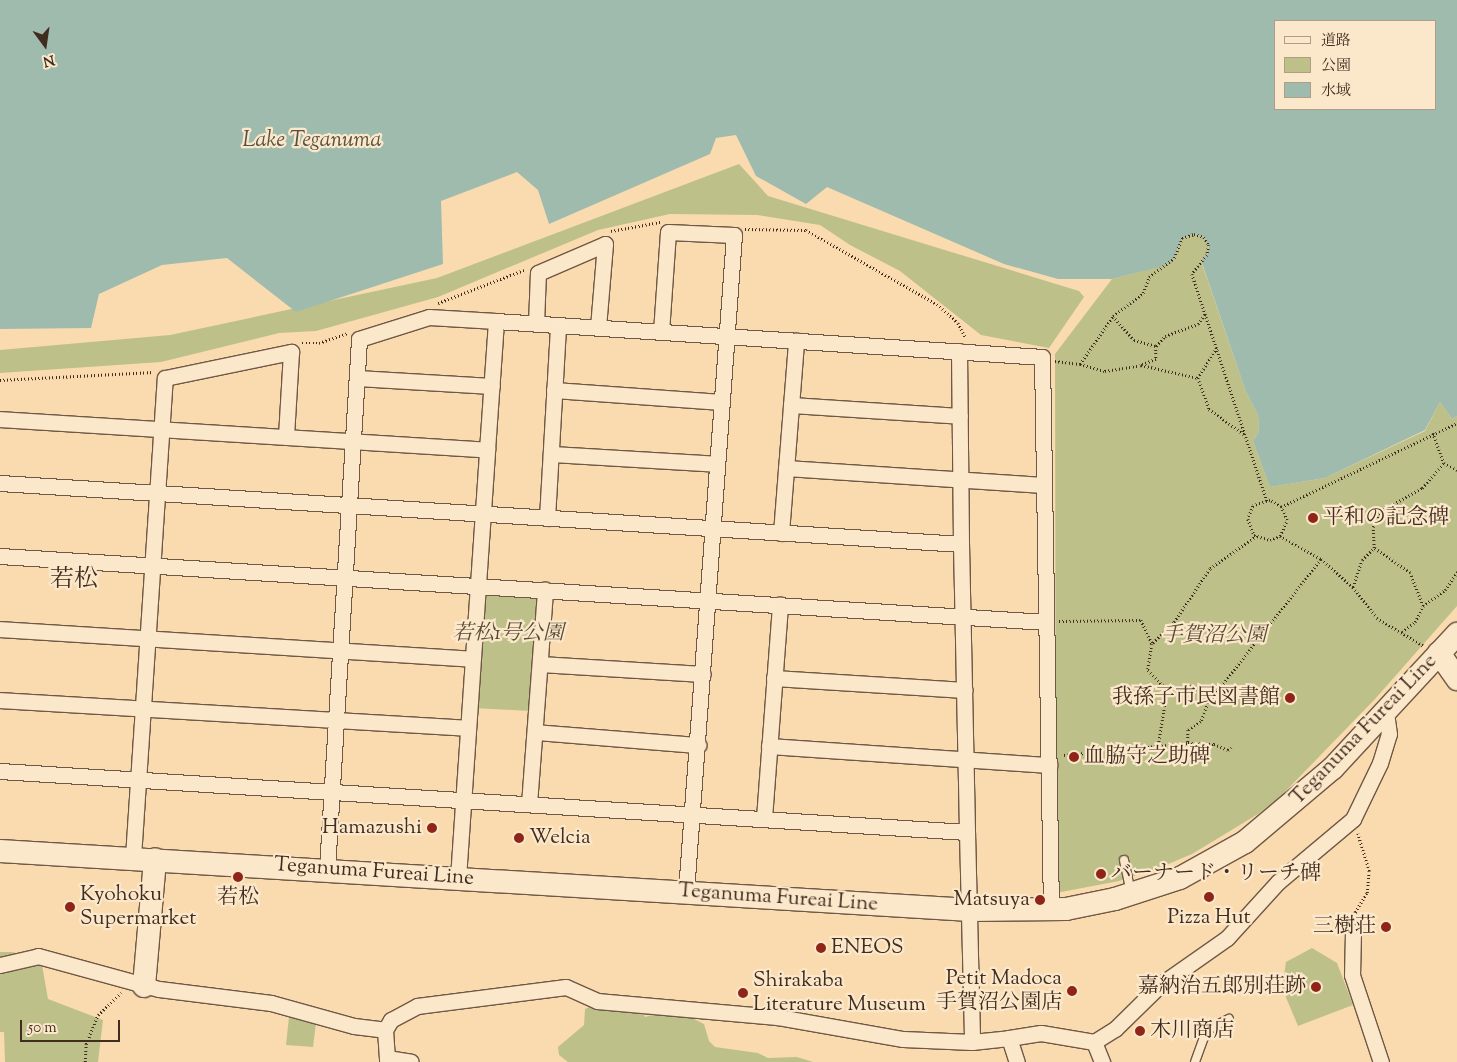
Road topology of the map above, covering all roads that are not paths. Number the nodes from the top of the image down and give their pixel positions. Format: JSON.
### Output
{"nodes":[{"id":1,"x":496,"y":321,"type":"junction"},
{"id":2,"x":536,"y":324,"type":"junction"},
{"id":3,"x":558,"y":325,"type":"junction"},
{"id":4,"x":598,"y":328,"type":"junction"},
{"id":5,"x":661,"y":332,"type":"junction"},
{"id":6,"x":727,"y":336,"type":"junction"},
{"id":7,"x":796,"y":341,"type":"junction"},
{"id":8,"x":959,"y":351,"type":"junction"},
{"id":9,"x":357,"y":378,"type":"junction"},
{"id":10,"x":492,"y":386,"type":"junction"},
{"id":11,"x":554,"y":390,"type":"junction"},
{"id":12,"x":722,"y":402,"type":"junction"},
{"id":13,"x":791,"y":405,"type":"junction"},
{"id":14,"x":960,"y":416,"type":"junction"},
{"id":15,"x":0,"y":419,"type":"edge"},
{"id":16,"x":160,"y":429,"type":"junction"},
{"id":17,"x":286,"y":437,"type":"junction"},
{"id":18,"x":354,"y":441,"type":"junction"},
{"id":19,"x":487,"y":450,"type":"junction"},
{"id":20,"x":551,"y":454,"type":"junction"},
{"id":21,"x":717,"y":464,"type":"junction"},
{"id":22,"x":786,"y":468,"type":"junction"},
{"id":23,"x":962,"y":480,"type":"junction"},
{"id":24,"x":0,"y":483,"type":"edge"},
{"id":25,"x":1043,"y":485,"type":"junction"},
{"id":26,"x":156,"y":494,"type":"junction"},
{"id":27,"x":350,"y":506,"type":"junction"},
{"id":28,"x":483,"y":514,"type":"junction"},
{"id":29,"x":547,"y":518,"type":"junction"},
{"id":30,"x":713,"y":529,"type":"junction"},
{"id":31,"x":781,"y":533,"type":"junction"},
{"id":32,"x":961,"y":544,"type":"junction"},
{"id":33,"x":0,"y":556,"type":"edge"},
{"id":34,"x":151,"y":566,"type":"junction"},
{"id":35,"x":345,"y":577,"type":"junction"},
{"id":36,"x":478,"y":586,"type":"junction"},
{"id":37,"x":545,"y":590,"type":"junction"},
{"id":38,"x":708,"y":601,"type":"junction"},
{"id":39,"x":780,"y":605,"type":"junction"},
{"id":40,"x":964,"y":617,"type":"junction"},
{"id":41,"x":1046,"y":622,"type":"junction"},
{"id":42,"x":0,"y":630,"type":"edge"},
{"id":43,"x":1457,"y":634,"type":"edge"},
{"id":44,"x":148,"y":639,"type":"junction"},
{"id":45,"x":340,"y":651,"type":"junction"},
{"id":46,"x":1439,"y":653,"type":"junction"},
{"id":47,"x":472,"y":659,"type":"junction"},
{"id":48,"x":540,"y":664,"type":"junction"},
{"id":49,"x":703,"y":674,"type":"junction"},
{"id":50,"x":774,"y":678,"type":"junction"},
{"id":51,"x":1457,"y":678,"type":"edge"},
{"id":52,"x":965,"y":690,"type":"junction"},
{"id":53,"x":0,"y":700,"type":"edge"},
{"id":54,"x":143,"y":707,"type":"junction"},
{"id":55,"x":1386,"y":712,"type":"junction"},
{"id":56,"x":336,"y":720,"type":"junction"},
{"id":57,"x":468,"y":728,"type":"junction"},
{"id":58,"x":534,"y":732,"type":"junction"},
{"id":59,"x":698,"y":745,"type":"junction"},
{"id":60,"x":769,"y":746,"type":"junction"},
{"id":61,"x":966,"y":760,"type":"junction"},
{"id":62,"x":1056,"y":765,"type":"junction"},
{"id":63,"x":0,"y":771,"type":"edge"},
{"id":64,"x":139,"y":779,"type":"junction"},
{"id":65,"x":332,"y":792,"type":"junction"},
{"id":66,"x":462,"y":800,"type":"junction"},
{"id":67,"x":529,"y":804,"type":"junction"},
{"id":68,"x":693,"y":814,"type":"junction"},
{"id":69,"x":764,"y":818,"type":"junction"},
{"id":70,"x":967,"y":832,"type":"junction"},
{"id":71,"x":0,"y":851,"type":"edge"},
{"id":72,"x":144,"y":858,"type":"junction"},
{"id":73,"x":1124,"y":860,"type":"dead end"},
{"id":74,"x":327,"y":869,"type":"junction"},
{"id":75,"x":458,"y":878,"type":"junction"},
{"id":76,"x":686,"y":892,"type":"junction"},
{"id":77,"x":1131,"y":894,"type":"junction"},
{"id":78,"x":970,"y":910,"type":"junction"},
{"id":79,"x":1051,"y":910,"type":"junction"},
{"id":80,"x":1353,"y":932,"type":"road end"},
{"id":81,"x":0,"y":965,"type":"edge"},
{"id":82,"x":136,"y":984,"type":"junction"},
{"id":83,"x":1229,"y":1019,"type":"dead end"},
{"id":84,"x":385,"y":1030,"type":"junction"},
{"id":85,"x":1009,"y":1038,"type":"junction"},
{"id":86,"x":972,"y":1042,"type":"junction"},
{"id":87,"x":1094,"y":1042,"type":"junction"},
{"id":88,"x":387,"y":1060,"type":"edge"},
{"id":89,"x":411,"y":1062,"type":"edge"},
{"id":90,"x":1017,"y":1062,"type":"edge"},
{"id":91,"x":1102,"y":1062,"type":"edge"},
{"id":92,"x":1195,"y":1062,"type":"edge"},
{"id":93,"x":1381,"y":1062,"type":"edge"}],
"edges":[{"from":1,"to":2,"type":"street"},
{"from":1,"to":9,"type":"street"},
{"from":1,"to":10,"type":"street"},
{"from":2,"to":3,"type":"street"},
{"from":2,"to":4,"type":"street"},
{"from":3,"to":4,"type":"street"},
{"from":3,"to":11,"type":"street"},
{"from":4,"to":5,"type":"street"},
{"from":5,"to":6,"type":"street"},
{"from":5,"to":6,"type":"street"},
{"from":6,"to":7,"type":"street"},
{"from":6,"to":12,"type":"street"},
{"from":7,"to":8,"type":"street"},
{"from":7,"to":13,"type":"street"},
{"from":8,"to":14,"type":"street"},
{"from":8,"to":25,"type":"street"},
{"from":9,"to":10,"type":"street"},
{"from":9,"to":18,"type":"street"},
{"from":10,"to":19,"type":"street"},
{"from":11,"to":12,"type":"street"},
{"from":11,"to":20,"type":"street"},
{"from":12,"to":21,"type":"street"},
{"from":13,"to":14,"type":"street"},
{"from":13,"to":22,"type":"street"},
{"from":14,"to":23,"type":"street"},
{"from":15,"to":16,"type":"street"},
{"from":16,"to":17,"type":"street"},
{"from":16,"to":17,"type":"street"},
{"from":16,"to":26,"type":"street"},
{"from":17,"to":18,"type":"street"},
{"from":18,"to":19,"type":"street"},
{"from":18,"to":27,"type":"street"},
{"from":19,"to":28,"type":"street"},
{"from":20,"to":21,"type":"street"},
{"from":20,"to":29,"type":"street"},
{"from":21,"to":30,"type":"street"},
{"from":22,"to":23,"type":"street"},
{"from":22,"to":31,"type":"street"},
{"from":23,"to":25,"type":"street"},
{"from":23,"to":32,"type":"street"},
{"from":24,"to":26,"type":"street"},
{"from":25,"to":41,"type":"street"},
{"from":26,"to":27,"type":"street"},
{"from":26,"to":34,"type":"street"},
{"from":27,"to":28,"type":"street"},
{"from":27,"to":35,"type":"street"},
{"from":28,"to":29,"type":"street"},
{"from":28,"to":36,"type":"street"},
{"from":29,"to":30,"type":"street"},
{"from":30,"to":31,"type":"street"},
{"from":30,"to":38,"type":"street"},
{"from":31,"to":32,"type":"street"},
{"from":32,"to":40,"type":"street"},
{"from":33,"to":34,"type":"street"},
{"from":34,"to":35,"type":"street"},
{"from":34,"to":44,"type":"street"},
{"from":35,"to":36,"type":"street"},
{"from":35,"to":45,"type":"street"},
{"from":36,"to":37,"type":"street"},
{"from":36,"to":47,"type":"street"},
{"from":37,"to":38,"type":"street"},
{"from":37,"to":48,"type":"street"},
{"from":38,"to":39,"type":"street"},
{"from":38,"to":49,"type":"street"},
{"from":39,"to":40,"type":"street"},
{"from":39,"to":50,"type":"street"},
{"from":40,"to":41,"type":"street"},
{"from":40,"to":52,"type":"street"},
{"from":41,"to":62,"type":"street"},
{"from":42,"to":44,"type":"street"},
{"from":43,"to":46,"type":"street","name":"Teganuma Fureai Line"},
{"from":44,"to":45,"type":"street"},
{"from":44,"to":54,"type":"street"},
{"from":45,"to":47,"type":"street"},
{"from":45,"to":56,"type":"street"},
{"from":46,"to":51,"type":"street"},
{"from":46,"to":55,"type":"street","name":"Teganuma Fureai Line"},
{"from":47,"to":57,"type":"street"},
{"from":48,"to":49,"type":"street"},
{"from":48,"to":58,"type":"street"},
{"from":49,"to":59,"type":"street"},
{"from":50,"to":52,"type":"street"},
{"from":50,"to":60,"type":"street"},
{"from":52,"to":61,"type":"street"},
{"from":53,"to":54,"type":"street"},
{"from":54,"to":56,"type":"street"},
{"from":54,"to":64,"type":"street"},
{"from":55,"to":77,"type":"street","name":"Teganuma Fureai Line"},
{"from":55,"to":87,"type":"street"},
{"from":56,"to":57,"type":"street"},
{"from":56,"to":65,"type":"street"},
{"from":57,"to":66,"type":"street"},
{"from":58,"to":59,"type":"street"},
{"from":58,"to":67,"type":"street"},
{"from":59,"to":68,"type":"street"},
{"from":60,"to":61,"type":"street"},
{"from":60,"to":69,"type":"street"},
{"from":61,"to":62,"type":"street"},
{"from":61,"to":70,"type":"street"},
{"from":62,"to":79,"type":"street"},
{"from":63,"to":64,"type":"street"},
{"from":64,"to":65,"type":"street"},
{"from":64,"to":72,"type":"street"},
{"from":65,"to":66,"type":"street"},
{"from":65,"to":74,"type":"street"},
{"from":66,"to":67,"type":"street"},
{"from":66,"to":75,"type":"street"},
{"from":67,"to":68,"type":"street"},
{"from":68,"to":69,"type":"street"},
{"from":68,"to":76,"type":"street"},
{"from":69,"to":70,"type":"street"},
{"from":70,"to":78,"type":"street"},
{"from":71,"to":72,"type":"street","name":"Teganuma Fureai Line"},
{"from":72,"to":74,"type":"street","name":"Teganuma Fureai Line"},
{"from":72,"to":82,"type":"street"},
{"from":73,"to":77,"type":"lane"},
{"from":74,"to":75,"type":"street","name":"Teganuma Fureai Line"},
{"from":75,"to":76,"type":"street","name":"Teganuma Fureai Line"},
{"from":76,"to":78,"type":"street","name":"Teganuma Fureai Line"},
{"from":77,"to":79,"type":"street","name":"Teganuma Fureai Line"},
{"from":78,"to":79,"type":"street","name":"Teganuma Fureai Line"},
{"from":78,"to":86,"type":"street"},
{"from":80,"to":93,"type":"street"},
{"from":81,"to":82,"type":"street"},
{"from":82,"to":84,"type":"street"},
{"from":83,"to":92,"type":"lane"},
{"from":84,"to":86,"type":"street"},
{"from":84,"to":88,"type":"street"},
{"from":85,"to":86,"type":"street"},
{"from":85,"to":87,"type":"street"},
{"from":85,"to":90,"type":"street"},
{"from":87,"to":91,"type":"street"},
{"from":88,"to":89,"type":"street"}]}
